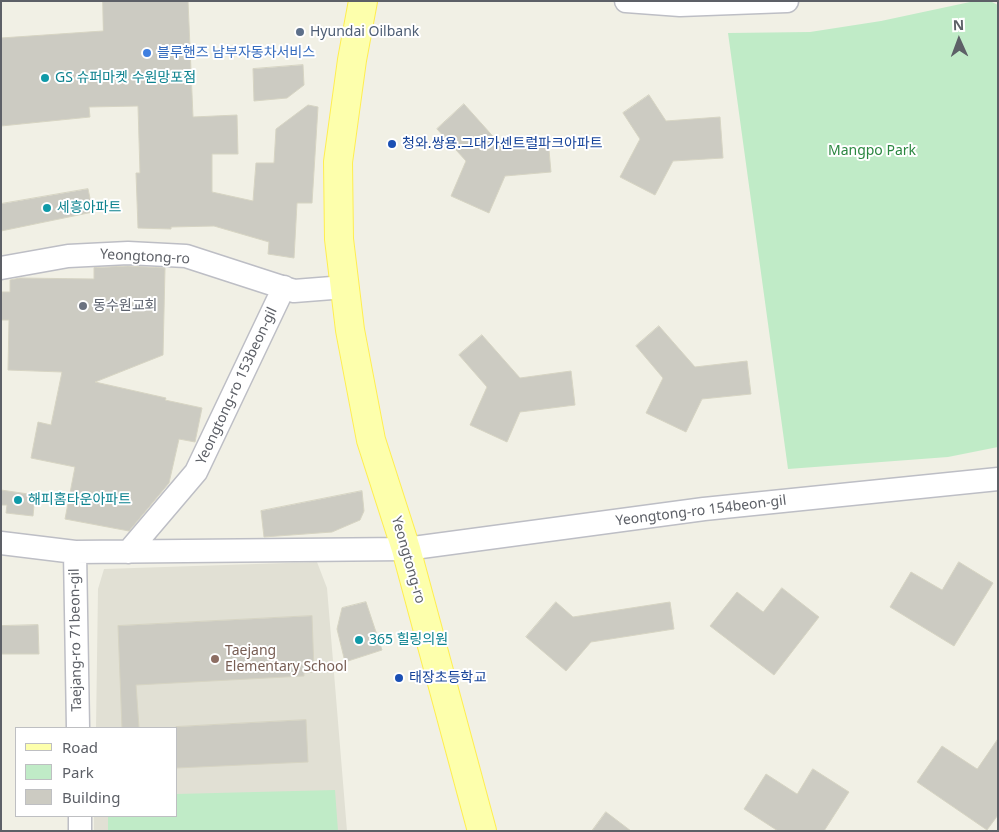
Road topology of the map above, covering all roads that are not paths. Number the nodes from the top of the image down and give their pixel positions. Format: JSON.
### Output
{"nodes":[{"id":1,"x":363,"y":1,"type":"edge"},
{"id":2,"x":626,"y":1,"type":"edge"},
{"id":3,"x":787,"y":1,"type":"edge"},
{"id":4,"x":1,"y":268,"type":"edge"},
{"id":5,"x":284,"y":287,"type":"junction"},
{"id":6,"x":345,"y":287,"type":"junction"},
{"id":7,"x":998,"y":479,"type":"edge"},
{"id":8,"x":1,"y":544,"type":"edge"},
{"id":9,"x":406,"y":549,"type":"junction"},
{"id":10,"x":75,"y":552,"type":"junction"},
{"id":11,"x":128,"y":552,"type":"junction"},
{"id":12,"x":78,"y":727,"type":"edge"},
{"id":13,"x":80,"y":817,"type":"edge"},
{"id":14,"x":80,"y":831,"type":"edge"},
{"id":15,"x":482,"y":831,"type":"edge"}],
"edges":[{"from":1,"to":6,"type":"main road","name":"Yeongtong-ro"},
{"from":2,"to":3,"type":"street"},
{"from":4,"to":5,"type":"street","name":"Yeongtong-ro"},
{"from":5,"to":6,"type":"street","name":"Yeongtong-ro"},
{"from":5,"to":11,"type":"street","name":"Yeongtong-ro 153beon-gil"},
{"from":6,"to":9,"type":"main road","name":"Yeongtong-ro"},
{"from":7,"to":9,"type":"street","name":"Yeongtong-ro 154beon-gil"},
{"from":8,"to":10,"type":"street"},
{"from":9,"to":11,"type":"street"},
{"from":9,"to":15,"type":"main road","name":"Yeongtong-ro"},
{"from":10,"to":11,"type":"street"},
{"from":10,"to":12,"type":"street","name":"Taejang-ro 71beon-gil"},
{"from":13,"to":14,"type":"street"}]}
